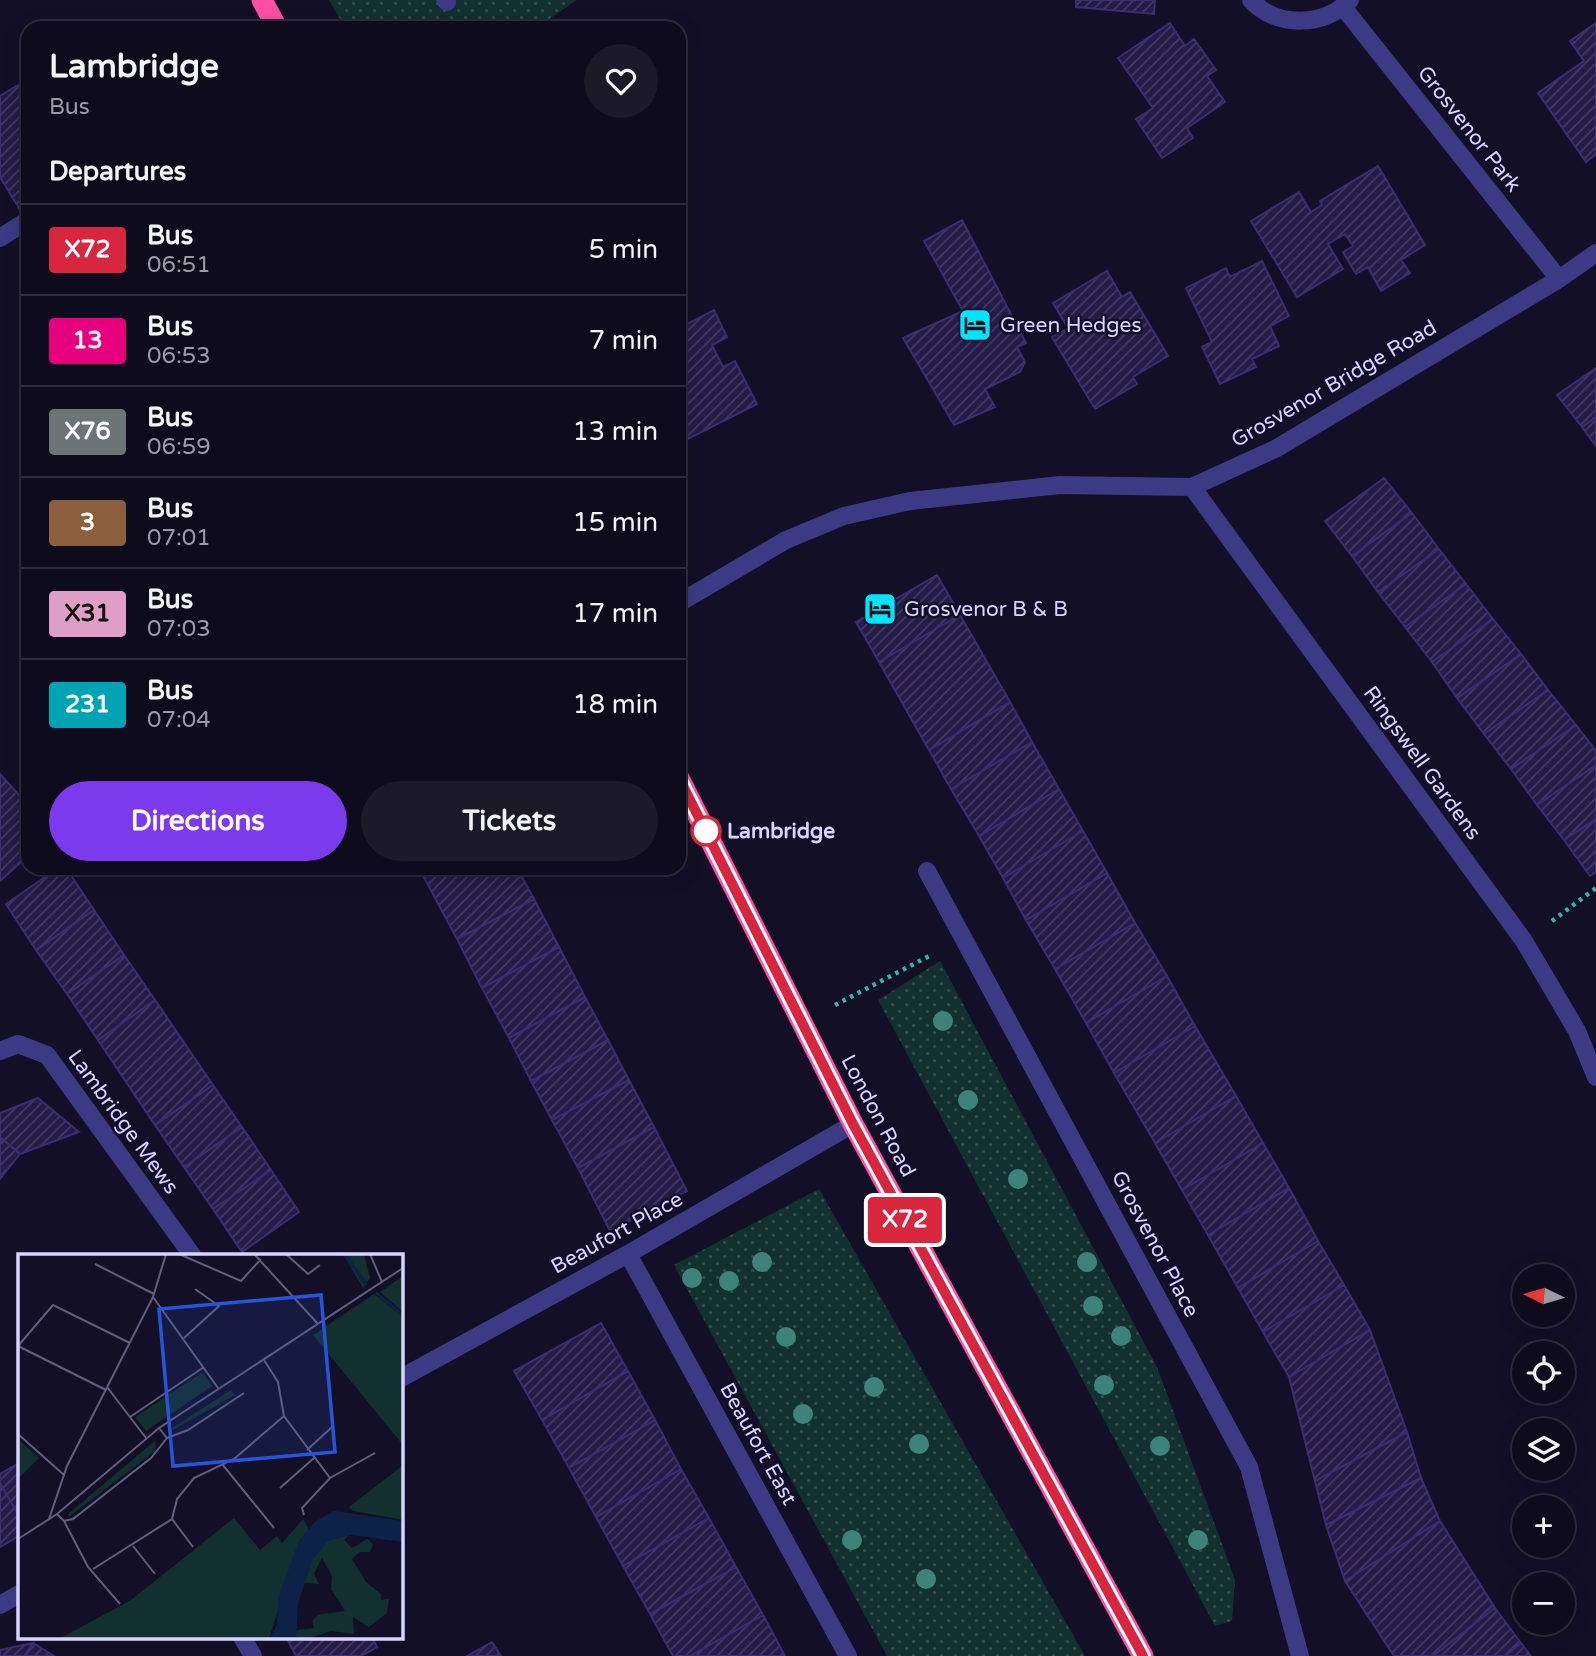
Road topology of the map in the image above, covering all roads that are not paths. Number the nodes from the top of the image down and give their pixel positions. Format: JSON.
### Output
{"nodes":[{"id":1,"x":262,"y":0,"type":"edge"},
{"id":2,"x":1251,"y":0,"type":"edge"},
{"id":3,"x":1346,"y":4,"type":"edge"},
{"id":4,"x":273,"y":21,"type":"edge"},
{"id":5,"x":21,"y":224,"type":"edge"},
{"id":6,"x":0,"y":238,"type":"edge"},
{"id":7,"x":1596,"y":253,"type":"edge"},
{"id":8,"x":1559,"y":279,"type":"junction"},
{"id":9,"x":1192,"y":487,"type":"junction"},
{"id":10,"x":686,"y":599,"type":"edge"},
{"id":11,"x":686,"y":792,"type":"edge"},
{"id":12,"x":927,"y":871,"type":"dead end"},
{"id":13,"x":0,"y":1051,"type":"edge"},
{"id":14,"x":1596,"y":1077,"type":"edge"},
{"id":15,"x":853,"y":1124,"type":"junction"},
{"id":16,"x":191,"y":1254,"type":"edge"},
{"id":17,"x":628,"y":1254,"type":"junction"},
{"id":18,"x":402,"y":1377,"type":"edge"},
{"id":19,"x":18,"y":1595,"type":"edge"},
{"id":20,"x":0,"y":1605,"type":"edge"},
{"id":21,"x":243,"y":1638,"type":"edge"},
{"id":22,"x":253,"y":1656,"type":"edge"},
{"id":23,"x":848,"y":1656,"type":"edge"},
{"id":24,"x":1143,"y":1656,"type":"edge"},
{"id":25,"x":1300,"y":1656,"type":"edge"}],
"edges":[{"from":1,"to":4,"type":"highway"},
{"from":2,"to":3,"type":"street","name":"Grosvenor Park"},
{"from":3,"to":8,"type":"street","name":"Grosvenor Park"},
{"from":5,"to":6,"type":"street"},
{"from":7,"to":8,"type":"street","name":"Grosvenor Bridge Road"},
{"from":8,"to":9,"type":"street","name":"Grosvenor Bridge Road"},
{"from":9,"to":10,"type":"street","name":"Grosvenor Bridge Road"},
{"from":9,"to":14,"type":"street","name":"Ringswell Gardens"},
{"from":11,"to":15,"type":"highway","name":"London Road"},
{"from":12,"to":25,"type":"street","name":"Grosvenor Place"},
{"from":13,"to":16,"type":"street","name":"Lambridge Mews"},
{"from":15,"to":17,"type":"street","name":"Beaufort Place"},
{"from":15,"to":24,"type":"highway","name":"London Road"},
{"from":17,"to":18,"type":"street","name":"Beaufort Place"},
{"from":17,"to":23,"type":"street","name":"Beaufort East"},
{"from":19,"to":20,"type":"street"},
{"from":21,"to":22,"type":"street"}]}
